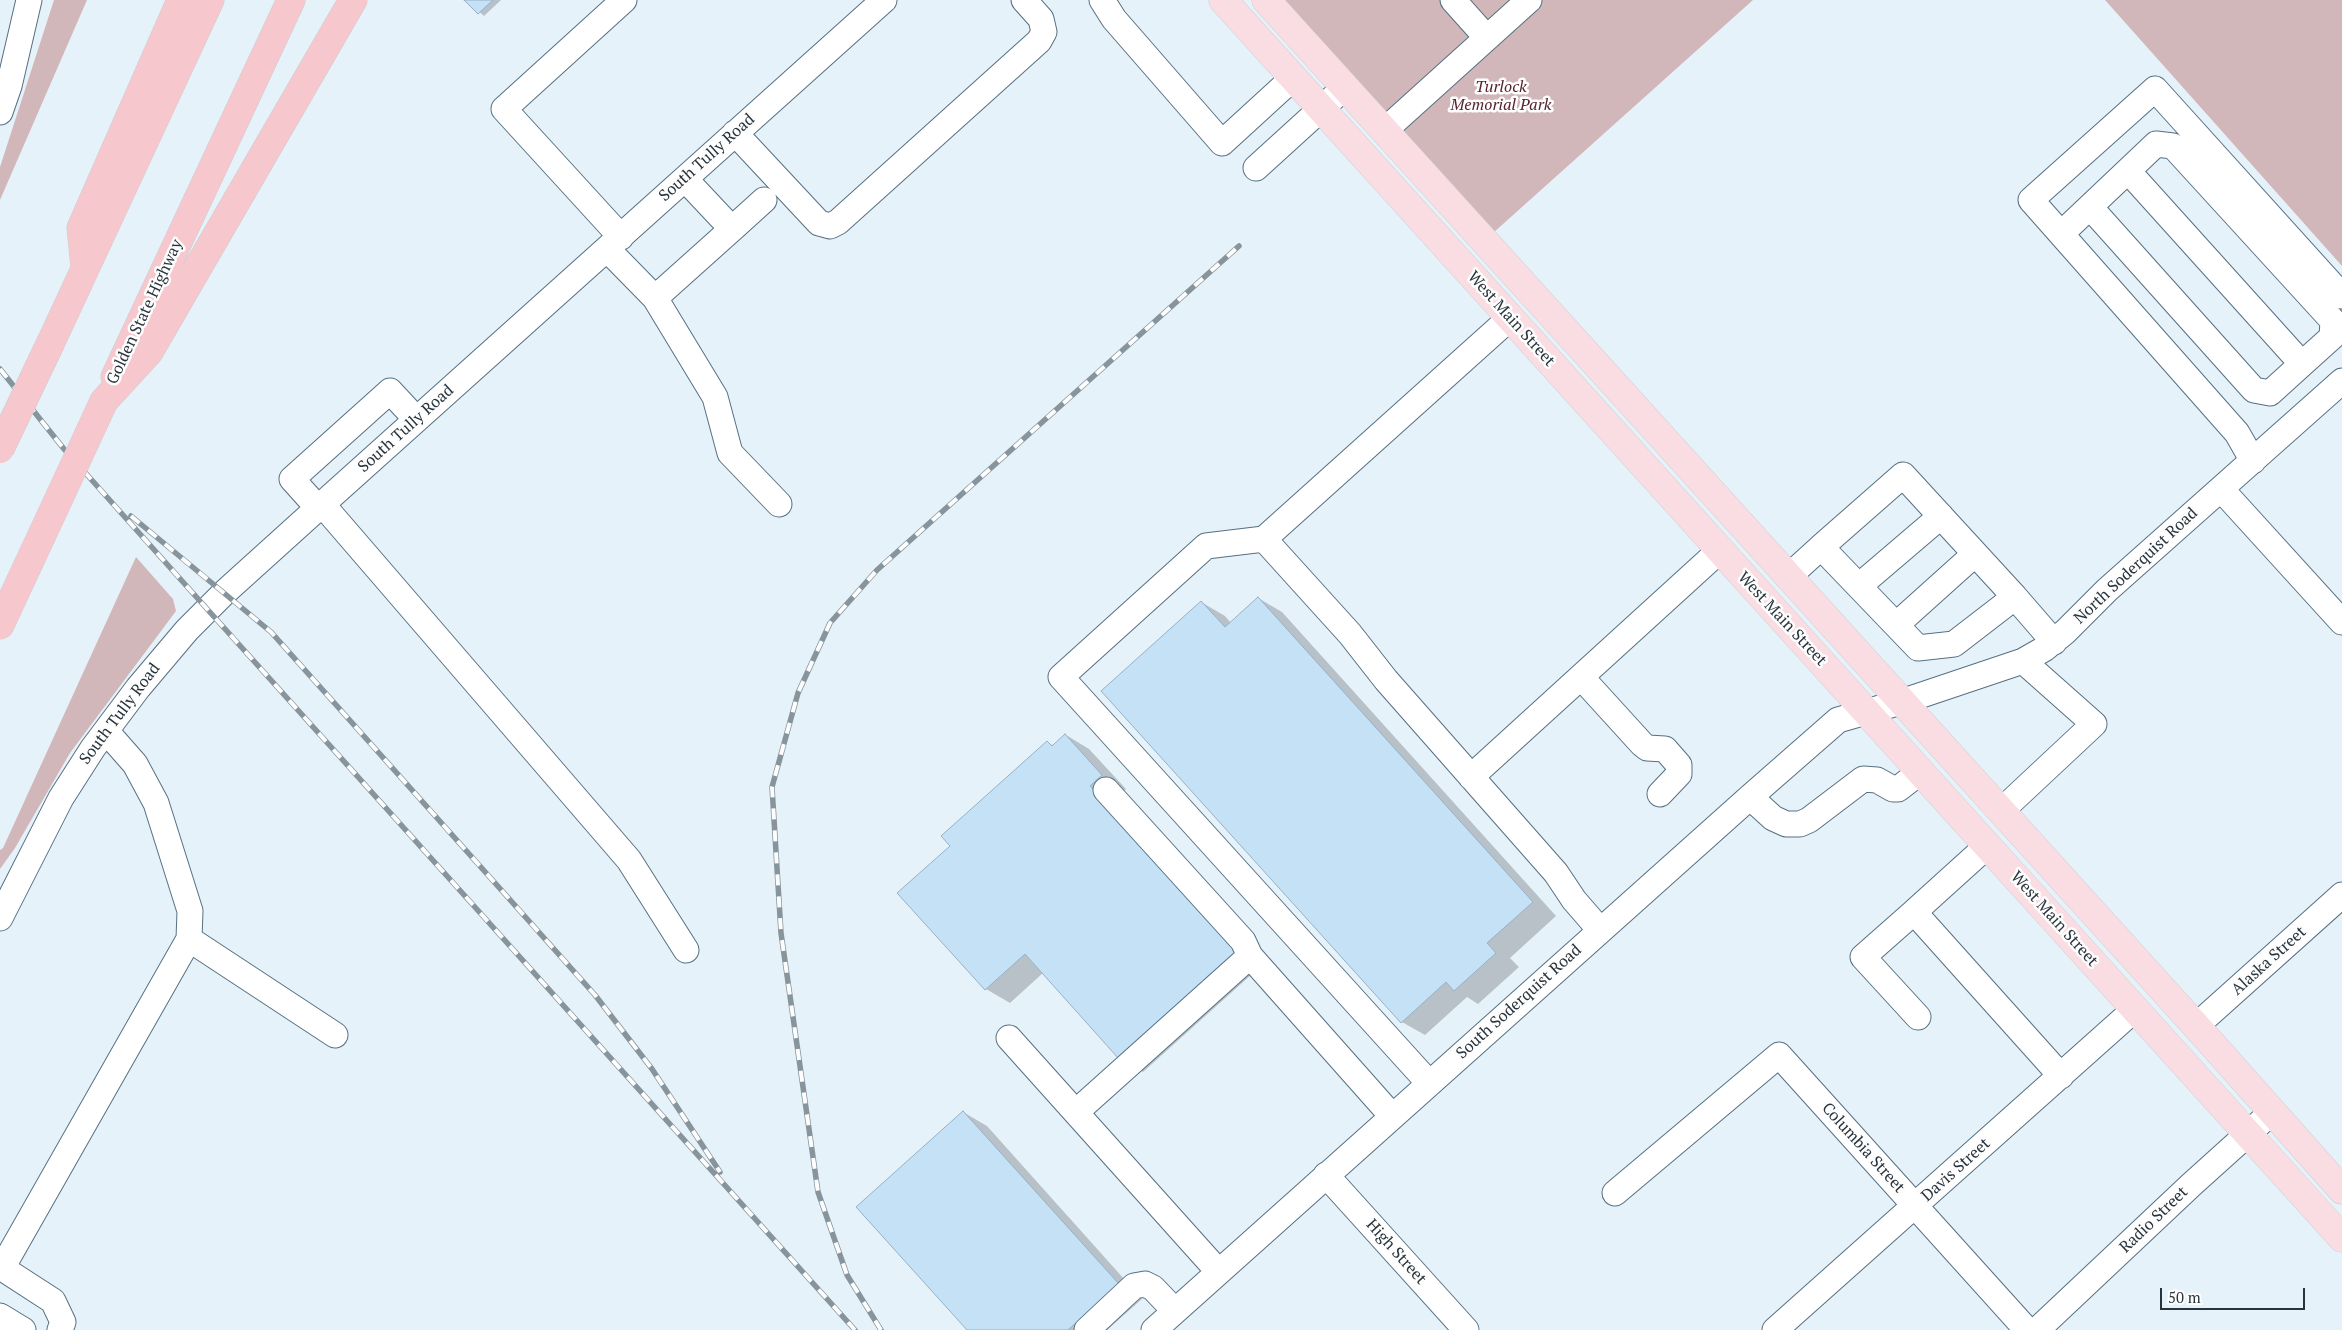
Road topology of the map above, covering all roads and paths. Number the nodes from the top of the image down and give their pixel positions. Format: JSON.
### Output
{"nodes":[{"id":1,"x":29,"y":0,"type":"edge"},
{"id":2,"x":182,"y":0,"type":"edge"},
{"id":3,"x":210,"y":0,"type":"edge"},
{"id":4,"x":291,"y":0,"type":"edge"},
{"id":5,"x":352,"y":0,"type":"edge"},
{"id":6,"x":624,"y":0,"type":"edge"},
{"id":7,"x":884,"y":0,"type":"edge"},
{"id":8,"x":1024,"y":0,"type":"edge"},
{"id":9,"x":1223,"y":0,"type":"edge"},
{"id":10,"x":1266,"y":0,"type":"edge"},
{"id":11,"x":1453,"y":0,"type":"edge"},
{"id":12,"x":1529,"y":0,"type":"edge"},
{"id":13,"x":1105,"y":1,"type":"edge"},
{"id":14,"x":1487,"y":38,"type":"junction"},
{"id":15,"x":1293,"y":78,"type":"junction"},
{"id":16,"x":1345,"y":87,"type":"junction"},
{"id":17,"x":1,"y":106,"type":"edge"},
{"id":18,"x":1321,"y":108,"type":"junction"},
{"id":19,"x":1385,"y":130,"type":"junction"},
{"id":20,"x":736,"y":133,"type":"junction"},
{"id":21,"x":1256,"y":168,"type":"dead end"},
{"id":22,"x":2128,"y":171,"type":"junction"},
{"id":23,"x":684,"y":179,"type":"junction"},
{"id":24,"x":764,"y":200,"type":"dead end"},
{"id":25,"x":2090,"y":207,"type":"junction"},
{"id":26,"x":732,"y":229,"type":"junction"},
{"id":27,"x":2061,"y":234,"type":"junction"},
{"id":28,"x":614,"y":243,"type":"junction"},
{"id":29,"x":85,"y":268,"type":"junction"},
{"id":30,"x":2331,"y":295,"type":"edge"},
{"id":31,"x":655,"y":298,"type":"junction"},
{"id":32,"x":1510,"y":318,"type":"junction"},
{"id":33,"x":2302,"y":364,"type":"junction"},
{"id":34,"x":2342,"y":381,"type":"edge"},
{"id":35,"x":104,"y":401,"type":"junction"},
{"id":36,"x":416,"y":419,"type":"junction"},
{"id":37,"x":329,"y":446,"type":"junction"},
{"id":38,"x":0,"y":450,"type":"edge"},
{"id":39,"x":2252,"y":461,"type":"junction"},
{"id":40,"x":356,"y":474,"type":"junction"},
{"id":41,"x":2221,"y":489,"type":"junction"},
{"id":42,"x":778,"y":504,"type":"dead end"},
{"id":43,"x":320,"y":506,"type":"junction"},
{"id":44,"x":1940,"y":516,"type":"junction"},
{"id":45,"x":1264,"y":539,"type":"junction"},
{"id":46,"x":1822,"y":547,"type":"junction"},
{"id":47,"x":1719,"y":551,"type":"junction"},
{"id":48,"x":1975,"y":554,"type":"junction"},
{"id":49,"x":1788,"y":577,"type":"junction"},
{"id":50,"x":1860,"y":586,"type":"junction"},
{"id":51,"x":2015,"y":598,"type":"junction"},
{"id":52,"x":2342,"y":622,"type":"edge"},
{"id":53,"x":0,"y":625,"type":"edge"},
{"id":54,"x":1896,"y":625,"type":"junction"},
{"id":55,"x":2054,"y":642,"type":"junction"},
{"id":56,"x":2023,"y":661,"type":"junction"},
{"id":57,"x":1581,"y":676,"type":"junction"},
{"id":58,"x":1901,"y":702,"type":"junction"},
{"id":59,"x":1867,"y":712,"type":"junction"},
{"id":60,"x":106,"y":730,"type":"junction"},
{"id":61,"x":1920,"y":772,"type":"junction"},
{"id":62,"x":1471,"y":777,"type":"junction"},
{"id":63,"x":1106,"y":790,"type":"dead end"},
{"id":64,"x":1660,"y":794,"type":"dead end"},
{"id":65,"x":1750,"y":796,"type":"junction"},
{"id":66,"x":2001,"y":811,"type":"junction"},
{"id":67,"x":1987,"y":846,"type":"junction"},
{"id":68,"x":2342,"y":895,"type":"edge"},
{"id":69,"x":1914,"y":912,"type":"junction"},
{"id":70,"x":0,"y":918,"type":"edge"},
{"id":71,"x":1600,"y":930,"type":"junction"},
{"id":72,"x":189,"y":939,"type":"junction"},
{"id":73,"x":686,"y":950,"type":"dead end"},
{"id":74,"x":1250,"y":956,"type":"junction"},
{"id":75,"x":2135,"y":1009,"type":"junction"},
{"id":76,"x":1918,"y":1017,"type":"dead end"},
{"id":77,"x":2196,"y":1026,"type":"junction"},
{"id":78,"x":335,"y":1035,"type":"dead end"},
{"id":79,"x":1009,"y":1038,"type":"dead end"},
{"id":80,"x":2061,"y":1076,"type":"junction"},
{"id":81,"x":1429,"y":1083,"type":"junction"},
{"id":82,"x":1076,"y":1112,"type":"junction"},
{"id":83,"x":2272,"y":1112,"type":"junction"},
{"id":84,"x":1392,"y":1116,"type":"junction"},
{"id":85,"x":2248,"y":1134,"type":"junction"},
{"id":86,"x":1326,"y":1175,"type":"junction"},
{"id":87,"x":2342,"y":1190,"type":"edge"},
{"id":88,"x":1615,"y":1193,"type":"dead end"},
{"id":89,"x":1916,"y":1206,"type":"junction"},
{"id":90,"x":2342,"y":1238,"type":"edge"},
{"id":91,"x":1,"y":1268,"type":"edge"},
{"id":92,"x":1218,"y":1272,"type":"junction"},
{"id":93,"x":1175,"y":1311,"type":"junction"},
{"id":94,"x":0,"y":1316,"type":"edge"},
{"id":95,"x":23,"y":1330,"type":"edge"},
{"id":96,"x":60,"y":1330,"type":"edge"},
{"id":97,"x":1087,"y":1330,"type":"edge"},
{"id":98,"x":1154,"y":1330,"type":"edge"},
{"id":99,"x":1466,"y":1330,"type":"edge"},
{"id":100,"x":1775,"y":1330,"type":"edge"},
{"id":101,"x":2028,"y":1330,"type":"edge"},
{"id":102,"x":2037,"y":1330,"type":"edge"}],
"edges":[{"from":1,"to":17,"type":"street"},
{"from":2,"to":29,"type":"highway"},
{"from":3,"to":29,"type":"highway"},
{"from":4,"to":35,"type":"highway","name":"Golden State Highway"},
{"from":5,"to":35,"type":"highway"},
{"from":6,"to":28,"type":"street"},
{"from":7,"to":20,"type":"street","name":"South Tully Road"},
{"from":8,"to":20,"type":"street"},
{"from":9,"to":15,"type":"main road","name":"West Main Street"},
{"from":10,"to":16,"type":"main road","name":"West Main Street"},
{"from":11,"to":14,"type":"street"},
{"from":12,"to":14,"type":"street"},
{"from":13,"to":15,"type":"street"},
{"from":14,"to":19,"type":"street"},
{"from":15,"to":18,"type":"main road","name":"West Main Street"},
{"from":16,"to":18,"type":"street"},
{"from":16,"to":19,"type":"main road","name":"West Main Street"},
{"from":18,"to":21,"type":"street"},
{"from":18,"to":32,"type":"main road","name":"West Main Street"},
{"from":19,"to":49,"type":"main road","name":"West Main Street"},
{"from":20,"to":23,"type":"street","name":"South Tully Road"},
{"from":22,"to":25,"type":"street"},
{"from":22,"to":30,"type":"street"},
{"from":22,"to":33,"type":"street"},
{"from":23,"to":26,"type":"street"},
{"from":23,"to":28,"type":"street","name":"South Tully Road"},
{"from":24,"to":26,"type":"street"},
{"from":25,"to":27,"type":"street"},
{"from":25,"to":33,"type":"street"},
{"from":26,"to":31,"type":"street"},
{"from":27,"to":30,"type":"street"},
{"from":27,"to":39,"type":"street"},
{"from":28,"to":31,"type":"street"},
{"from":28,"to":36,"type":"street","name":"South Tully Road"},
{"from":29,"to":38,"type":"highway","bridge":true},
{"from":30,"to":33,"type":"street"},
{"from":31,"to":42,"type":"street"},
{"from":32,"to":45,"type":"street"},
{"from":32,"to":47,"type":"main road","name":"West Main Street"},
{"from":34,"to":39,"type":"street","name":"North Soderquist Road"},
{"from":35,"to":53,"type":"highway","name":"Golden State Highway","bridge":true},
{"from":36,"to":37,"type":"street"},
{"from":36,"to":40,"type":"street","name":"South Tully Road"},
{"from":37,"to":40,"type":"street"},
{"from":37,"to":43,"type":"street"},
{"from":39,"to":41,"type":"street","name":"North Soderquist Road"},
{"from":40,"to":43,"type":"street","name":"South Tully Road"},
{"from":41,"to":52,"type":"street"},
{"from":41,"to":55,"type":"street","name":"North Soderquist Road"},
{"from":43,"to":60,"type":"street","name":"South Tully Road"},
{"from":43,"to":73,"type":"street"},
{"from":44,"to":46,"type":"street"},
{"from":44,"to":48,"type":"street"},
{"from":44,"to":50,"type":"street"},
{"from":45,"to":62,"type":"street"},
{"from":45,"to":81,"type":"street"},
{"from":46,"to":49,"type":"street"},
{"from":46,"to":50,"type":"street"},
{"from":47,"to":57,"type":"street"},
{"from":47,"to":59,"type":"main road","name":"West Main Street"},
{"from":48,"to":51,"type":"street"},
{"from":48,"to":54,"type":"street"},
{"from":49,"to":58,"type":"main road","name":"West Main Street"},
{"from":50,"to":54,"type":"street"},
{"from":51,"to":54,"type":"street"},
{"from":51,"to":55,"type":"street"},
{"from":55,"to":56,"type":"street","name":"North Soderquist Road"},
{"from":56,"to":58,"type":"street","name":"North Soderquist Road"},
{"from":56,"to":66,"type":"street"},
{"from":57,"to":62,"type":"street"},
{"from":57,"to":64,"type":"street"},
{"from":58,"to":59,"type":"street","name":"South Soderquist Road"},
{"from":58,"to":66,"type":"main road","name":"West Main Street"},
{"from":59,"to":61,"type":"main road","name":"West Main Street"},
{"from":59,"to":65,"type":"street","name":"South Soderquist Road"},
{"from":60,"to":70,"type":"street","name":"South Tully Road"},
{"from":60,"to":72,"type":"street"},
{"from":61,"to":65,"type":"street"},
{"from":61,"to":67,"type":"main road","name":"West Main Street"},
{"from":62,"to":71,"type":"street"},
{"from":63,"to":74,"type":"street"},
{"from":65,"to":71,"type":"street","name":"South Soderquist Road"},
{"from":66,"to":77,"type":"main road","name":"West Main Street"},
{"from":67,"to":69,"type":"street"},
{"from":67,"to":75,"type":"main road","name":"West Main Street"},
{"from":68,"to":77,"type":"street","name":"Alaska Street"},
{"from":69,"to":76,"type":"street"},
{"from":69,"to":80,"type":"street"},
{"from":71,"to":81,"type":"street","name":"South Soderquist Road"},
{"from":72,"to":78,"type":"street"},
{"from":72,"to":91,"type":"street"},
{"from":74,"to":82,"type":"street"},
{"from":74,"to":84,"type":"street"},
{"from":75,"to":80,"type":"street","name":"Davis Street"},
{"from":75,"to":85,"type":"main road","name":"West Main Street"},
{"from":77,"to":83,"type":"main road","name":"West Main Street"},
{"from":79,"to":82,"type":"street"},
{"from":80,"to":89,"type":"street","name":"Davis Street"},
{"from":81,"to":84,"type":"street","name":"South Soderquist Road"},
{"from":82,"to":92,"type":"street"},
{"from":83,"to":85,"type":"street","name":"Radio Street"},
{"from":83,"to":87,"type":"main road","name":"West Main Street"},
{"from":84,"to":86,"type":"street","name":"South Soderquist Road"},
{"from":85,"to":90,"type":"main road","name":"West Main Street"},
{"from":85,"to":102,"type":"street","name":"Radio Street"},
{"from":86,"to":92,"type":"street","name":"South Soderquist Road"},
{"from":86,"to":99,"type":"street","name":"High Street"},
{"from":88,"to":89,"type":"street","name":"Columbia Street"},
{"from":89,"to":100,"type":"street","name":"Davis Street"},
{"from":89,"to":101,"type":"street","name":"Columbia Street"},
{"from":91,"to":96,"type":"street"},
{"from":92,"to":93,"type":"street","name":"South Soderquist Road"},
{"from":93,"to":97,"type":"street"},
{"from":93,"to":98,"type":"street","name":"South Soderquist Road"},
{"from":94,"to":95,"type":"street"}]}
